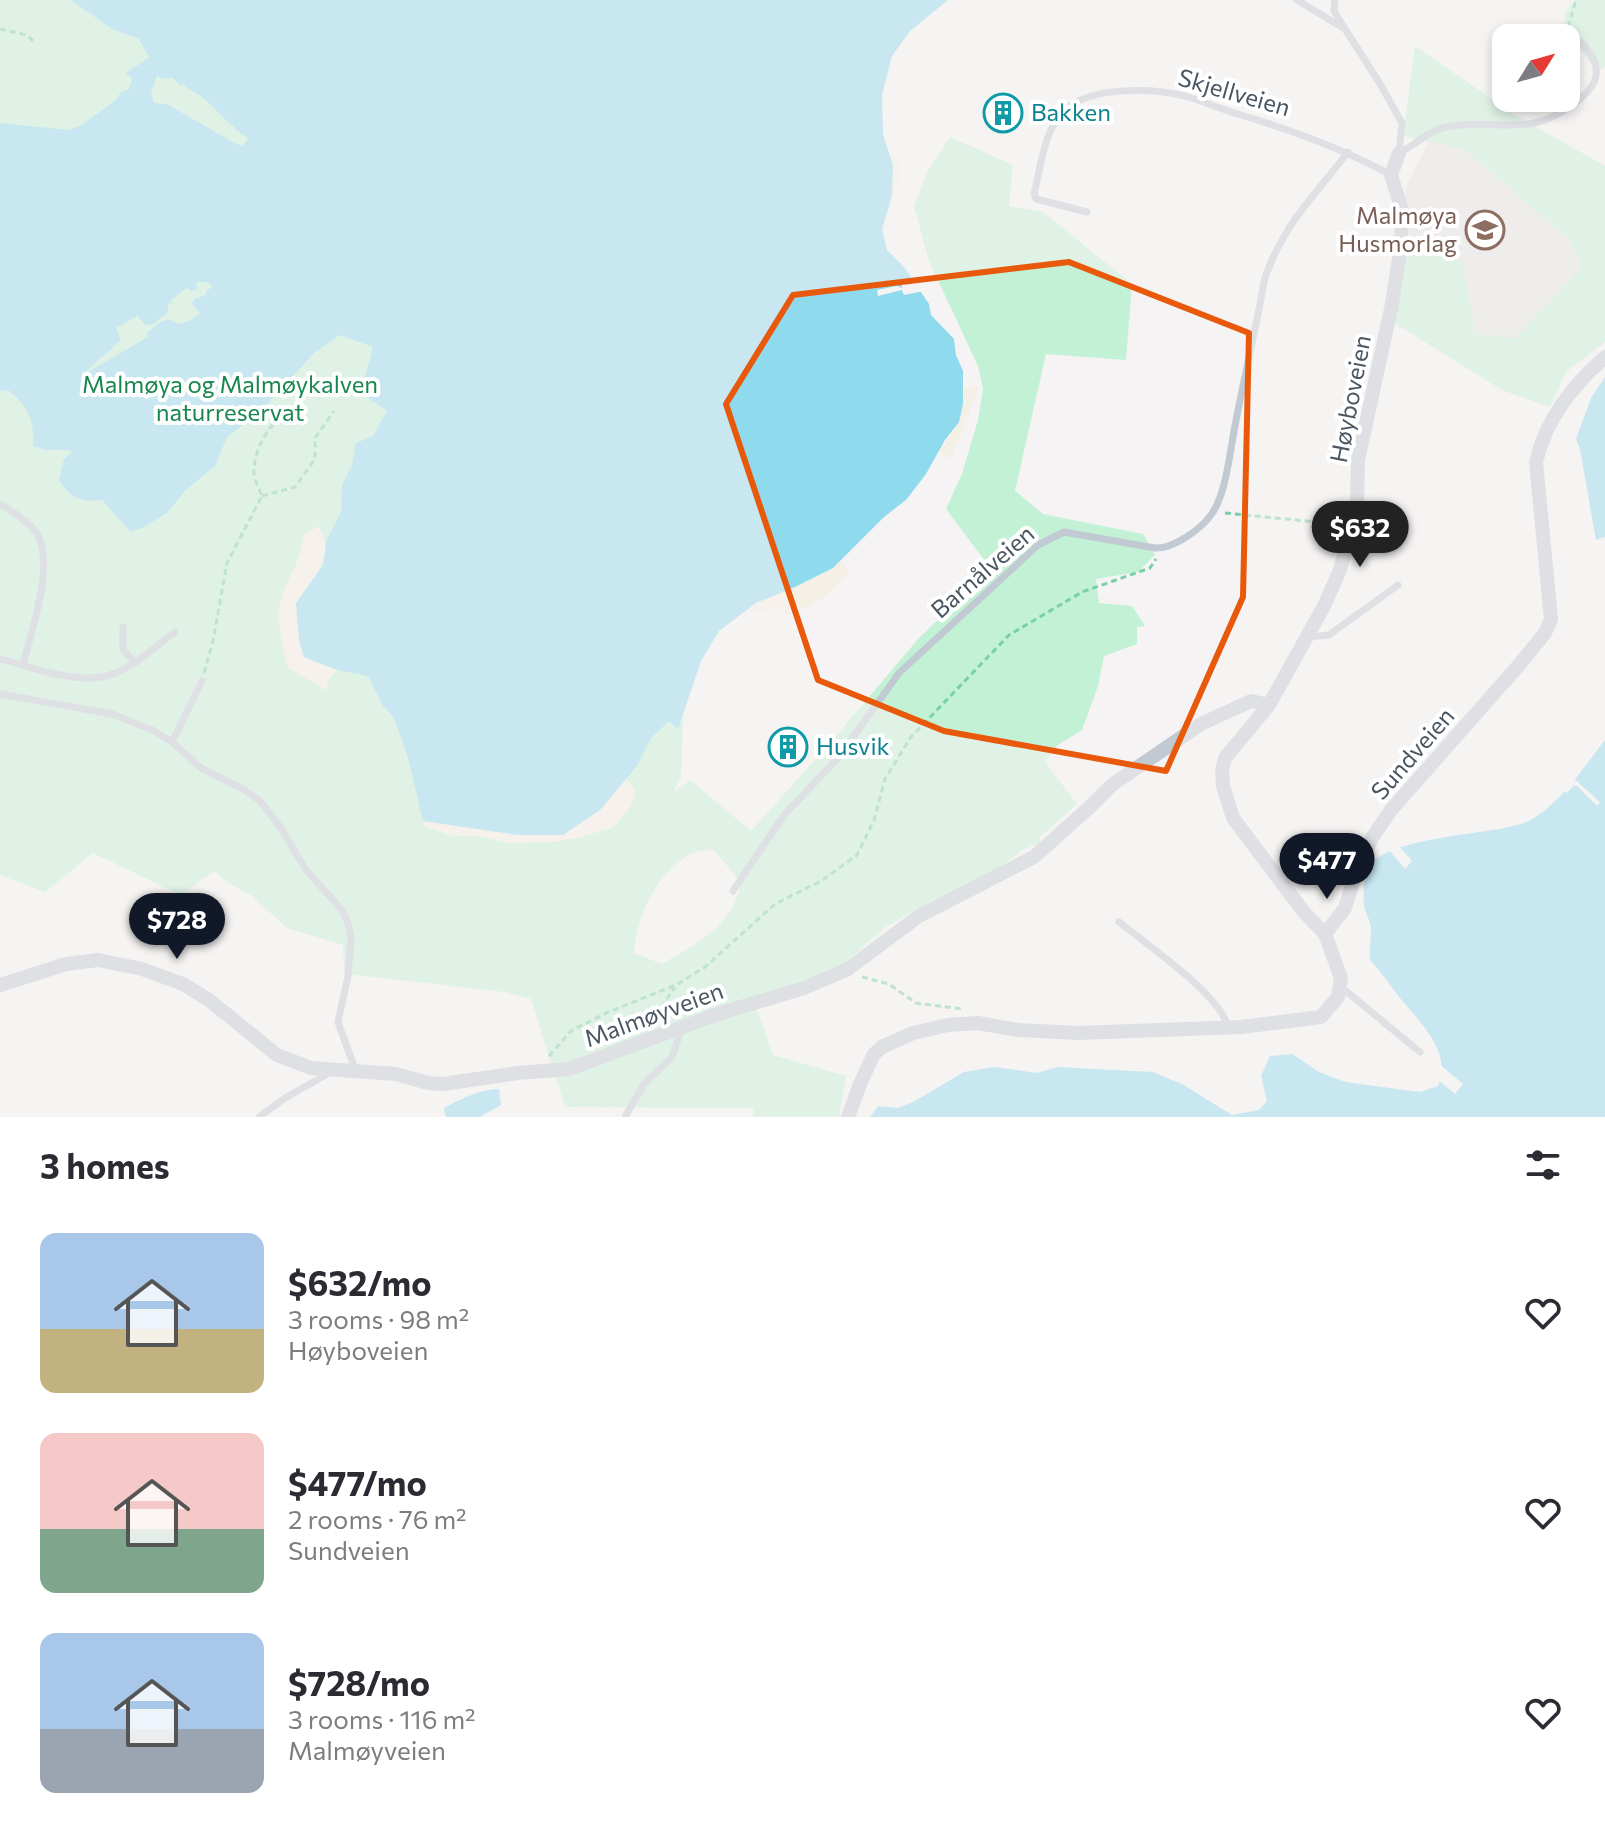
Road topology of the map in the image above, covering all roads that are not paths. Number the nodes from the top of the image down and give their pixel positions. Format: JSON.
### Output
{"nodes":[{"id":1,"x":1297,"y":0,"type":"edge"},
{"id":2,"x":1335,"y":0,"type":"edge"},
{"id":3,"x":1345,"y":29,"type":"junction"},
{"id":4,"x":1580,"y":42,"type":"edge"},
{"id":5,"x":1580,"y":97,"type":"edge"},
{"id":6,"x":1560,"y":112,"type":"edge"},
{"id":7,"x":1348,"y":152,"type":"junction"},
{"id":8,"x":1399,"y":153,"type":"junction"},
{"id":9,"x":1391,"y":175,"type":"junction"},
{"id":10,"x":1087,"y":212,"type":"dead end"},
{"id":11,"x":1605,"y":357,"type":"edge"},
{"id":12,"x":0,"y":504,"type":"edge"},
{"id":13,"x":1398,"y":585,"type":"dead end"},
{"id":14,"x":123,"y":627,"type":"dead end"},
{"id":15,"x":175,"y":632,"type":"dead end"},
{"id":16,"x":1307,"y":637,"type":"junction"},
{"id":17,"x":0,"y":659,"type":"edge"},
{"id":18,"x":134,"y":662,"type":"junction"},
{"id":19,"x":23,"y":665,"type":"junction"},
{"id":20,"x":202,"y":681,"type":"road end"},
{"id":21,"x":0,"y":694,"type":"edge"},
{"id":22,"x":1269,"y":705,"type":"junction"},
{"id":23,"x":172,"y":742,"type":"junction"},
{"id":24,"x":733,"y":891,"type":"dead end"},
{"id":25,"x":1119,"y":922,"type":"dead end"},
{"id":26,"x":1325,"y":934,"type":"junction"},
{"id":27,"x":0,"y":985,"type":"edge"},
{"id":28,"x":1341,"y":987,"type":"junction"},
{"id":29,"x":1228,"y":1027,"type":"junction"},
{"id":30,"x":682,"y":1028,"type":"junction"},
{"id":31,"x":1420,"y":1052,"type":"dead end"},
{"id":32,"x":333,"y":1071,"type":"junction"},
{"id":33,"x":356,"y":1072,"type":"junction"},
{"id":34,"x":259,"y":1117,"type":"edge"},
{"id":35,"x":625,"y":1117,"type":"edge"},
{"id":36,"x":848,"y":1117,"type":"edge"}],
"edges":[{"from":1,"to":3,"type":"lane"},
{"from":2,"to":3,"type":"lane"},
{"from":3,"to":8,"type":"lane"},
{"from":4,"to":5,"type":"lane"},
{"from":6,"to":8,"type":"lane"},
{"from":7,"to":9,"type":"lane","name":"Skjellveien"},
{"from":7,"to":10,"type":"lane","name":"Skjellveien"},
{"from":7,"to":24,"type":"lane","name":"Barnålveien"},
{"from":8,"to":9,"type":"street"},
{"from":9,"to":16,"type":"street","name":"Høyboveien"},
{"from":11,"to":26,"type":"street","name":"Sundveien"},
{"from":12,"to":19,"type":"lane"},
{"from":13,"to":16,"type":"lane"},
{"from":14,"to":18,"type":"lane"},
{"from":15,"to":18,"type":"lane"},
{"from":16,"to":22,"type":"street","name":"Høyboveien"},
{"from":17,"to":19,"type":"lane"},
{"from":18,"to":19,"type":"lane"},
{"from":20,"to":23,"type":"lane"},
{"from":21,"to":23,"type":"lane"},
{"from":22,"to":26,"type":"street","name":"Høyboveien"},
{"from":22,"to":30,"type":"street","name":"Malmøyveien"},
{"from":23,"to":33,"type":"lane"},
{"from":25,"to":29,"type":"lane"},
{"from":26,"to":28,"type":"street"},
{"from":27,"to":32,"type":"street","name":"Malmøyveien"},
{"from":28,"to":29,"type":"street"},
{"from":28,"to":31,"type":"lane"},
{"from":29,"to":36,"type":"street"},
{"from":30,"to":33,"type":"street","name":"Malmøyveien"},
{"from":30,"to":35,"type":"lane"},
{"from":32,"to":33,"type":"street","name":"Malmøyveien"},
{"from":32,"to":34,"type":"lane"}]}
